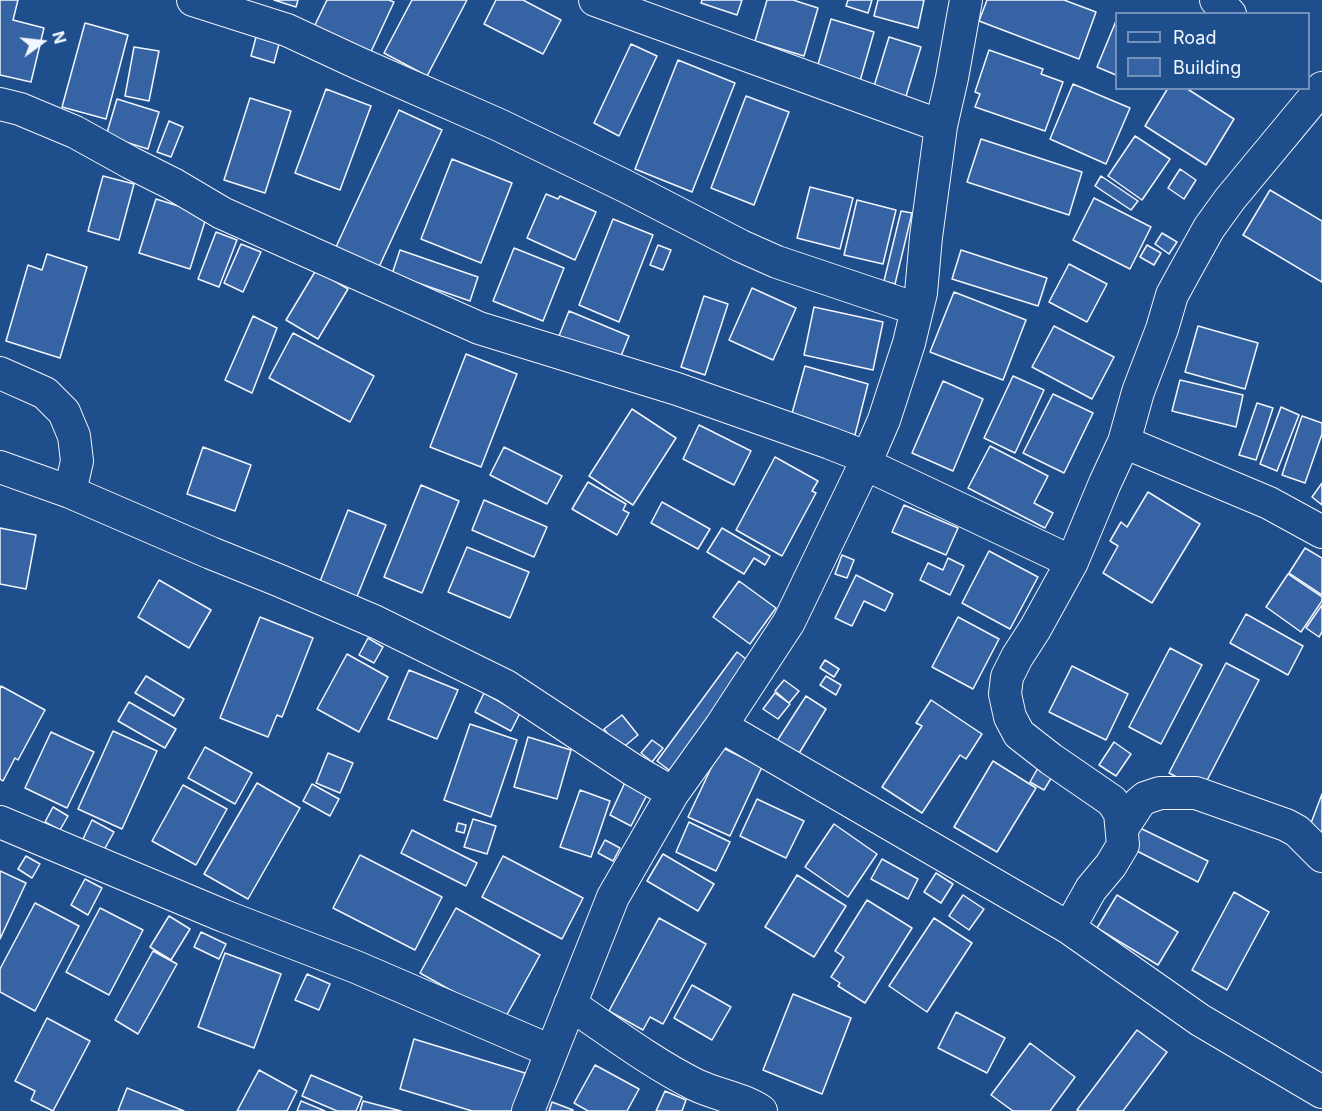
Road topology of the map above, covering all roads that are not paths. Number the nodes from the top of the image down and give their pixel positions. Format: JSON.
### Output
{"nodes":[{"id":1,"x":193,"y":0,"type":"edge"},
{"id":2,"x":595,"y":0,"type":"edge"},
{"id":3,"x":966,"y":0,"type":"edge"},
{"id":4,"x":1216,"y":0,"type":"edge"},
{"id":5,"x":1228,"y":12,"type":"edge"},
{"id":6,"x":1315,"y":90,"type":"edge"},
{"id":7,"x":0,"y":104,"type":"edge"},
{"id":8,"x":941,"y":126,"type":"junction"},
{"id":9,"x":917,"y":309,"type":"junction"},
{"id":10,"x":0,"y":373,"type":"edge"},
{"id":11,"x":1124,"y":442,"type":"junction"},
{"id":12,"x":866,"y":461,"type":"junction"},
{"id":13,"x":0,"y":467,"type":"edge"},
{"id":14,"x":70,"y":492,"type":"junction"},
{"id":15,"x":1322,"y":532,"type":"edge"},
{"id":16,"x":1072,"y":562,"type":"junction"},
{"id":17,"x":721,"y":726,"type":"junction"},
{"id":18,"x":673,"y":792,"type":"junction"},
{"id":19,"x":0,"y":822,"type":"edge"},
{"id":20,"x":1122,"y":829,"type":"junction"},
{"id":21,"x":1322,"y":855,"type":"edge"},
{"id":22,"x":1069,"y":928,"type":"junction"},
{"id":23,"x":570,"y":1004,"type":"junction"},
{"id":24,"x":551,"y":1051,"type":"junction"},
{"id":25,"x":1322,"y":1092,"type":"edge"},
{"id":26,"x":528,"y":1111,"type":"edge"},
{"id":27,"x":761,"y":1111,"type":"edge"}],
"edges":[{"from":1,"to":9,"type":"street"},
{"from":2,"to":8,"type":"street"},
{"from":3,"to":8,"type":"street"},
{"from":4,"to":5,"type":"street"},
{"from":6,"to":11,"type":"street"},
{"from":7,"to":12,"type":"street"},
{"from":8,"to":9,"type":"street"},
{"from":9,"to":12,"type":"street"},
{"from":10,"to":14,"type":"street"},
{"from":11,"to":15,"type":"street"},
{"from":11,"to":16,"type":"street"},
{"from":12,"to":16,"type":"street"},
{"from":12,"to":17,"type":"street"},
{"from":13,"to":14,"type":"street"},
{"from":14,"to":18,"type":"street"},
{"from":16,"to":20,"type":"street"},
{"from":17,"to":18,"type":"street"},
{"from":17,"to":22,"type":"street"},
{"from":18,"to":23,"type":"street"},
{"from":19,"to":24,"type":"street"},
{"from":20,"to":21,"type":"street"},
{"from":20,"to":22,"type":"street"},
{"from":22,"to":25,"type":"street"},
{"from":23,"to":24,"type":"street"},
{"from":23,"to":27,"type":"street"},
{"from":24,"to":26,"type":"street"}]}
